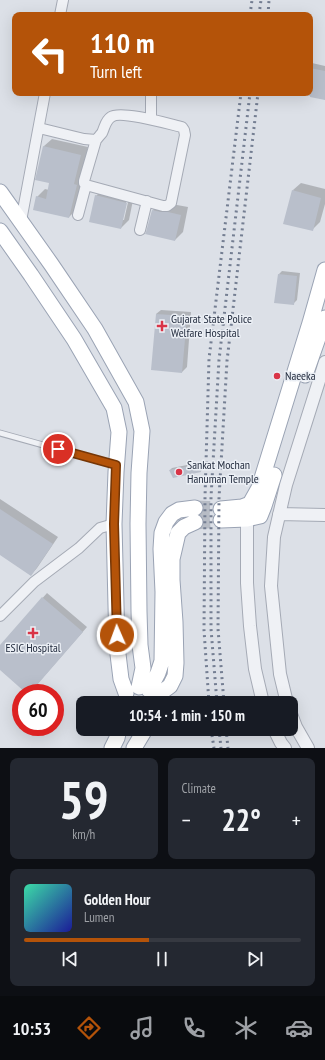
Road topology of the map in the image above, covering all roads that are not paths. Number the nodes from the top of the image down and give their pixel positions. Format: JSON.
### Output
{"nodes":[{"id":1,"x":63,"y":0,"type":"edge"},
{"id":2,"x":61,"y":12,"type":"edge"},
{"id":3,"x":44,"y":96,"type":"edge"},
{"id":4,"x":151,"y":96,"type":"edge"},
{"id":5,"x":151,"y":119,"type":"junction"},
{"id":6,"x":39,"y":128,"type":"junction"},
{"id":7,"x":96,"y":140,"type":"junction"},
{"id":8,"x":86,"y":185,"type":"junction"},
{"id":9,"x":0,"y":192,"type":"edge"},
{"id":10,"x":147,"y":201,"type":"junction"},
{"id":11,"x":78,"y":215,"type":"dead end"},
{"id":12,"x":21,"y":221,"type":"junction"},
{"id":13,"x":140,"y":230,"type":"dead end"},
{"id":14,"x":0,"y":231,"type":"edge"},
{"id":15,"x":325,"y":270,"type":"edge"},
{"id":16,"x":321,"y":324,"type":"edge"},
{"id":17,"x":306,"y":354,"type":"junction"},
{"id":18,"x":325,"y":362,"type":"edge"},
{"id":19,"x":0,"y":433,"type":"edge"},
{"id":20,"x":116,"y":465,"type":"junction"},
{"id":21,"x":279,"y":514,"type":"junction"},
{"id":22,"x":195,"y":515,"type":"tunnel mouth"},
{"id":23,"x":325,"y":515,"type":"edge"},
{"id":24,"x":247,"y":519,"type":"junction"},
{"id":25,"x":114,"y":524,"type":"junction"},
{"id":26,"x":0,"y":616,"type":"edge"},
{"id":27,"x":142,"y":695,"type":"edge"},
{"id":28,"x":261,"y":696,"type":"edge"},
{"id":29,"x":285,"y":696,"type":"edge"},
{"id":30,"x":298,"y":730,"type":"edge"},
{"id":31,"x":117,"y":736,"type":"edge"},
{"id":32,"x":142,"y":736,"type":"edge"},
{"id":33,"x":278,"y":736,"type":"edge"},
{"id":34,"x":112,"y":748,"type":"edge"},
{"id":35,"x":134,"y":748,"type":"edge"},
{"id":36,"x":286,"y":748,"type":"edge"},
{"id":37,"x":308,"y":748,"type":"edge"}],
"edges":[{"from":1,"to":2,"type":"street"},
{"from":3,"to":6,"type":"street"},
{"from":4,"to":5,"type":"street"},
{"from":5,"to":7,"type":"street"},
{"from":5,"to":10,"type":"street"},
{"from":6,"to":7,"type":"street"},
{"from":6,"to":12,"type":"street"},
{"from":7,"to":8,"type":"street"},
{"from":8,"to":10,"type":"street"},
{"from":8,"to":11,"type":"street"},
{"from":9,"to":12,"type":"main road"},
{"from":10,"to":13,"type":"street"},
{"from":12,"to":27,"type":"main road"},
{"from":14,"to":20,"type":"main road"},
{"from":15,"to":16,"type":"main road"},
{"from":16,"to":17,"type":"main road"},
{"from":17,"to":24,"type":"main road"},
{"from":17,"to":24,"type":"main road"},
{"from":18,"to":21,"type":"street"},
{"from":19,"to":20,"type":"lane"},
{"from":20,"to":25,"type":"main road"},
{"from":21,"to":23,"type":"street"},
{"from":21,"to":29,"type":"street"},
{"from":22,"to":27,"type":"main road"},
{"from":24,"to":28,"type":"street"},
{"from":25,"to":26,"type":"street"},
{"from":25,"to":27,"type":"main road"},
{"from":30,"to":37,"type":"street"},
{"from":31,"to":34,"type":"main road"},
{"from":32,"to":35,"type":"main road"},
{"from":33,"to":36,"type":"street"}]}
